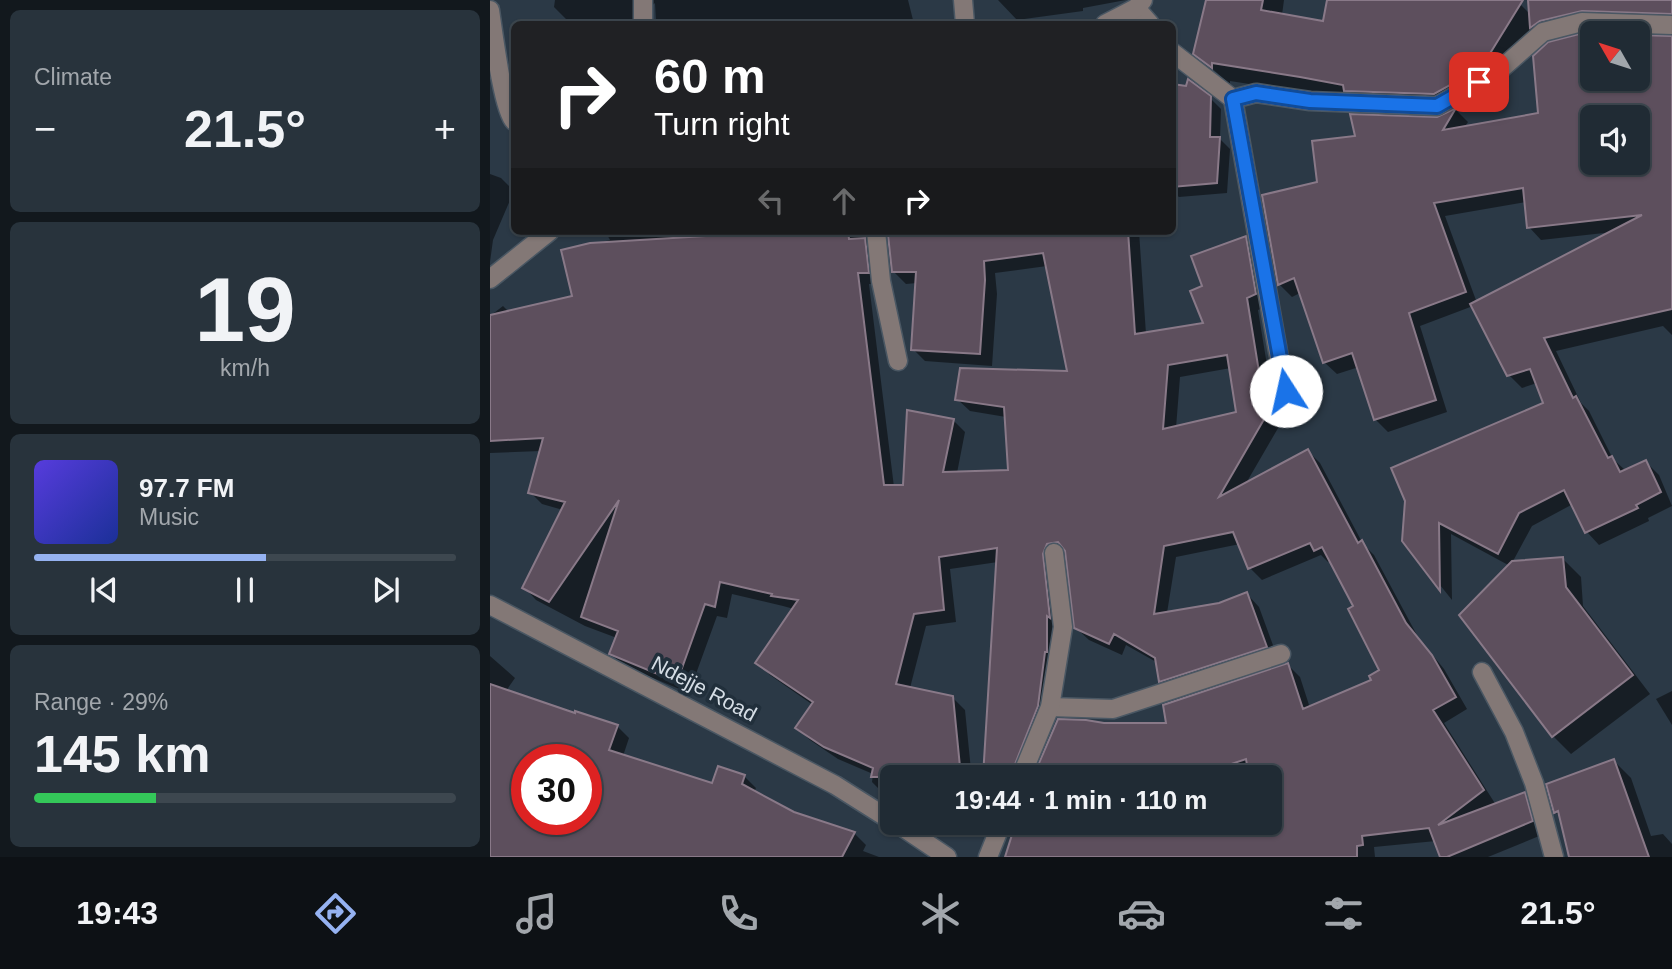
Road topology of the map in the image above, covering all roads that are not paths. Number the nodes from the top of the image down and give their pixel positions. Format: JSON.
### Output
{"nodes":[{"id":1,"x":643,"y":0,"type":"edge"},
{"id":2,"x":963,"y":0,"type":"edge"},
{"id":3,"x":1139,"y":4,"type":"edge"},
{"id":4,"x":490,"y":10,"type":"edge"},
{"id":5,"x":643,"y":21,"type":"edge"},
{"id":6,"x":965,"y":21,"type":"edge"},
{"id":7,"x":1110,"y":21,"type":"edge"},
{"id":8,"x":1148,"y":21,"type":"edge"},
{"id":9,"x":1672,"y":25,"type":"edge"},
{"id":10,"x":1176,"y":55,"type":"edge"},
{"id":11,"x":1233,"y":99,"type":"junction"},
{"id":12,"x":511,"y":118,"type":"edge"},
{"id":13,"x":545,"y":235,"type":"edge"},
{"id":14,"x":876,"y":235,"type":"edge"},
{"id":15,"x":490,"y":279,"type":"edge"},
{"id":16,"x":898,"y":361,"type":"dead end"},
{"id":17,"x":1286,"y":391,"type":"dead end"},
{"id":18,"x":1054,"y":553,"type":"dead end"},
{"id":19,"x":490,"y":605,"type":"edge"},
{"id":20,"x":1281,"y":654,"type":"dead end"},
{"id":21,"x":1482,"y":672,"type":"dead end"},
{"id":22,"x":1050,"y":706,"type":"junction"},
{"id":23,"x":1026,"y":765,"type":"edge"},
{"id":24,"x":880,"y":813,"type":"edge"},
{"id":25,"x":914,"y":835,"type":"edge"},
{"id":26,"x":997,"y":835,"type":"edge"},
{"id":27,"x":947,"y":857,"type":"edge"},
{"id":28,"x":988,"y":857,"type":"edge"},
{"id":29,"x":1554,"y":857,"type":"edge"}],
"edges":[{"from":1,"to":5,"type":"street"},
{"from":2,"to":6,"type":"street"},
{"from":3,"to":7,"type":"street"},
{"from":3,"to":8,"type":"street"},
{"from":4,"to":12,"type":"street"},
{"from":9,"to":11,"type":"street"},
{"from":10,"to":11,"type":"street"},
{"from":11,"to":17,"type":"street"},
{"from":13,"to":15,"type":"street"},
{"from":14,"to":16,"type":"street"},
{"from":18,"to":22,"type":"street"},
{"from":19,"to":24,"type":"street","name":"Ndejje Road"},
{"from":20,"to":22,"type":"street"},
{"from":21,"to":29,"type":"street"},
{"from":22,"to":23,"type":"street"},
{"from":25,"to":27,"type":"street","name":"Ndejje Road"},
{"from":26,"to":28,"type":"street"}]}
